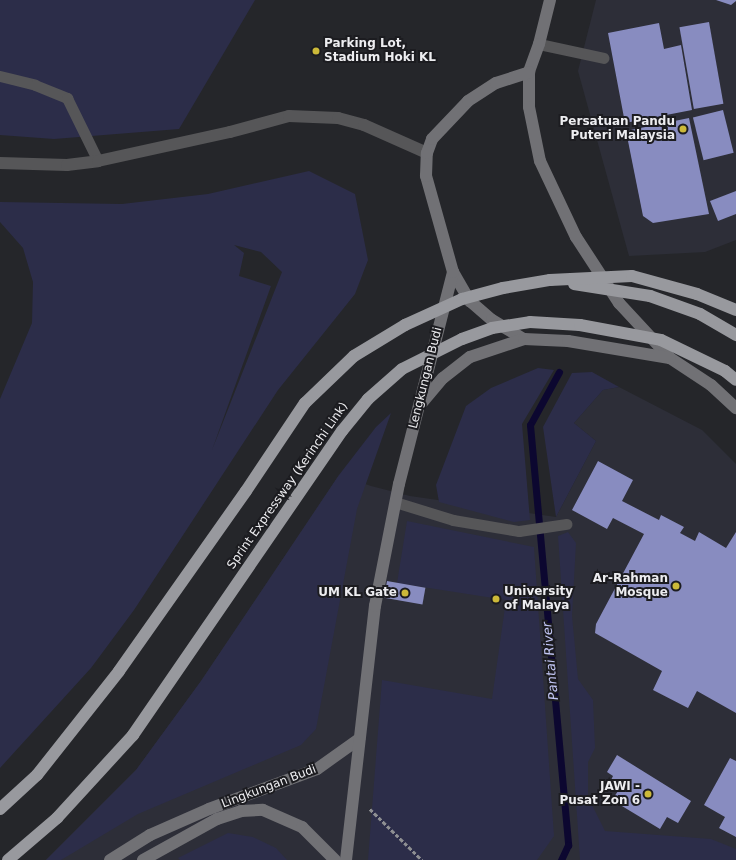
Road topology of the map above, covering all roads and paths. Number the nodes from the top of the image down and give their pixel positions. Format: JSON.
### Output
{"nodes":[{"id":1,"x":550,"y":0,"type":"edge"},
{"id":2,"x":539,"y":44,"type":"junction"},
{"id":3,"x":604,"y":58,"type":"dead end"},
{"id":4,"x":529,"y":72,"type":"junction"},
{"id":5,"x":0,"y":76,"type":"edge"},
{"id":6,"x":427,"y":153,"type":"junction"},
{"id":7,"x":98,"y":161,"type":"junction"},
{"id":8,"x":0,"y":164,"type":"edge"},
{"id":9,"x":453,"y":272,"type":"junction"},
{"id":10,"x":550,"y":280,"type":"junction"},
{"id":11,"x":736,"y":310,"type":"edge"},
{"id":12,"x":736,"y":335,"type":"edge"},
{"id":13,"x":524,"y":339,"type":"junction"},
{"id":14,"x":670,"y":358,"type":"junction"},
{"id":15,"x":736,"y":380,"type":"edge"},
{"id":16,"x":419,"y":407,"type":"junction"},
{"id":17,"x":736,"y":408,"type":"edge"},
{"id":18,"x":395,"y":502,"type":"junction"},
{"id":19,"x":566,"y":524,"type":"dead end"},
{"id":20,"x":359,"y":739,"type":"junction"},
{"id":21,"x":352,"y":792,"type":"junction"},
{"id":22,"x":0,"y":809,"type":"edge"},
{"id":23,"x":8,"y":860,"type":"edge"},
{"id":24,"x":110,"y":860,"type":"edge"},
{"id":25,"x":142,"y":860,"type":"edge"},
{"id":26,"x":335,"y":860,"type":"edge"},
{"id":27,"x":346,"y":860,"type":"edge"},
{"id":28,"x":422,"y":860,"type":"edge"}],
"edges":[{"from":1,"to":2,"type":"street"},
{"from":2,"to":3,"type":"lane"},
{"from":2,"to":4,"type":"street"},
{"from":4,"to":6,"type":"street","name":"Lengkungan Budi"},
{"from":4,"to":14,"type":"street"},
{"from":5,"to":7,"type":"lane"},
{"from":6,"to":7,"type":"street"},
{"from":6,"to":9,"type":"street","name":"Lengkungan Budi"},
{"from":7,"to":8,"type":"street"},
{"from":9,"to":13,"type":"street"},
{"from":9,"to":16,"type":"street","name":"Lengkungan Budi"},
{"from":10,"to":11,"type":"highway","bridge":true},
{"from":10,"to":12,"type":"highway","bridge":true},
{"from":10,"to":22,"type":"highway","bridge":true},
{"from":13,"to":14,"type":"street"},
{"from":13,"to":16,"type":"street"},
{"from":14,"to":17,"type":"street"},
{"from":15,"to":23,"type":"highway","name":"Sprint Expressway (Kerinchi Link)","bridge":true},
{"from":16,"to":18,"type":"street","name":"Lengkungan Budi"},
{"from":18,"to":19,"type":"lane"},
{"from":18,"to":20,"type":"street","name":"Lengkungan Budi"},
{"from":20,"to":21,"type":"street"},
{"from":20,"to":24,"type":"street","name":"Lingkungan Budi"},
{"from":21,"to":27,"type":"street"},
{"from":21,"to":28,"type":"path"},
{"from":25,"to":26,"type":"street","name":"Lingkungan Budi"}]}
